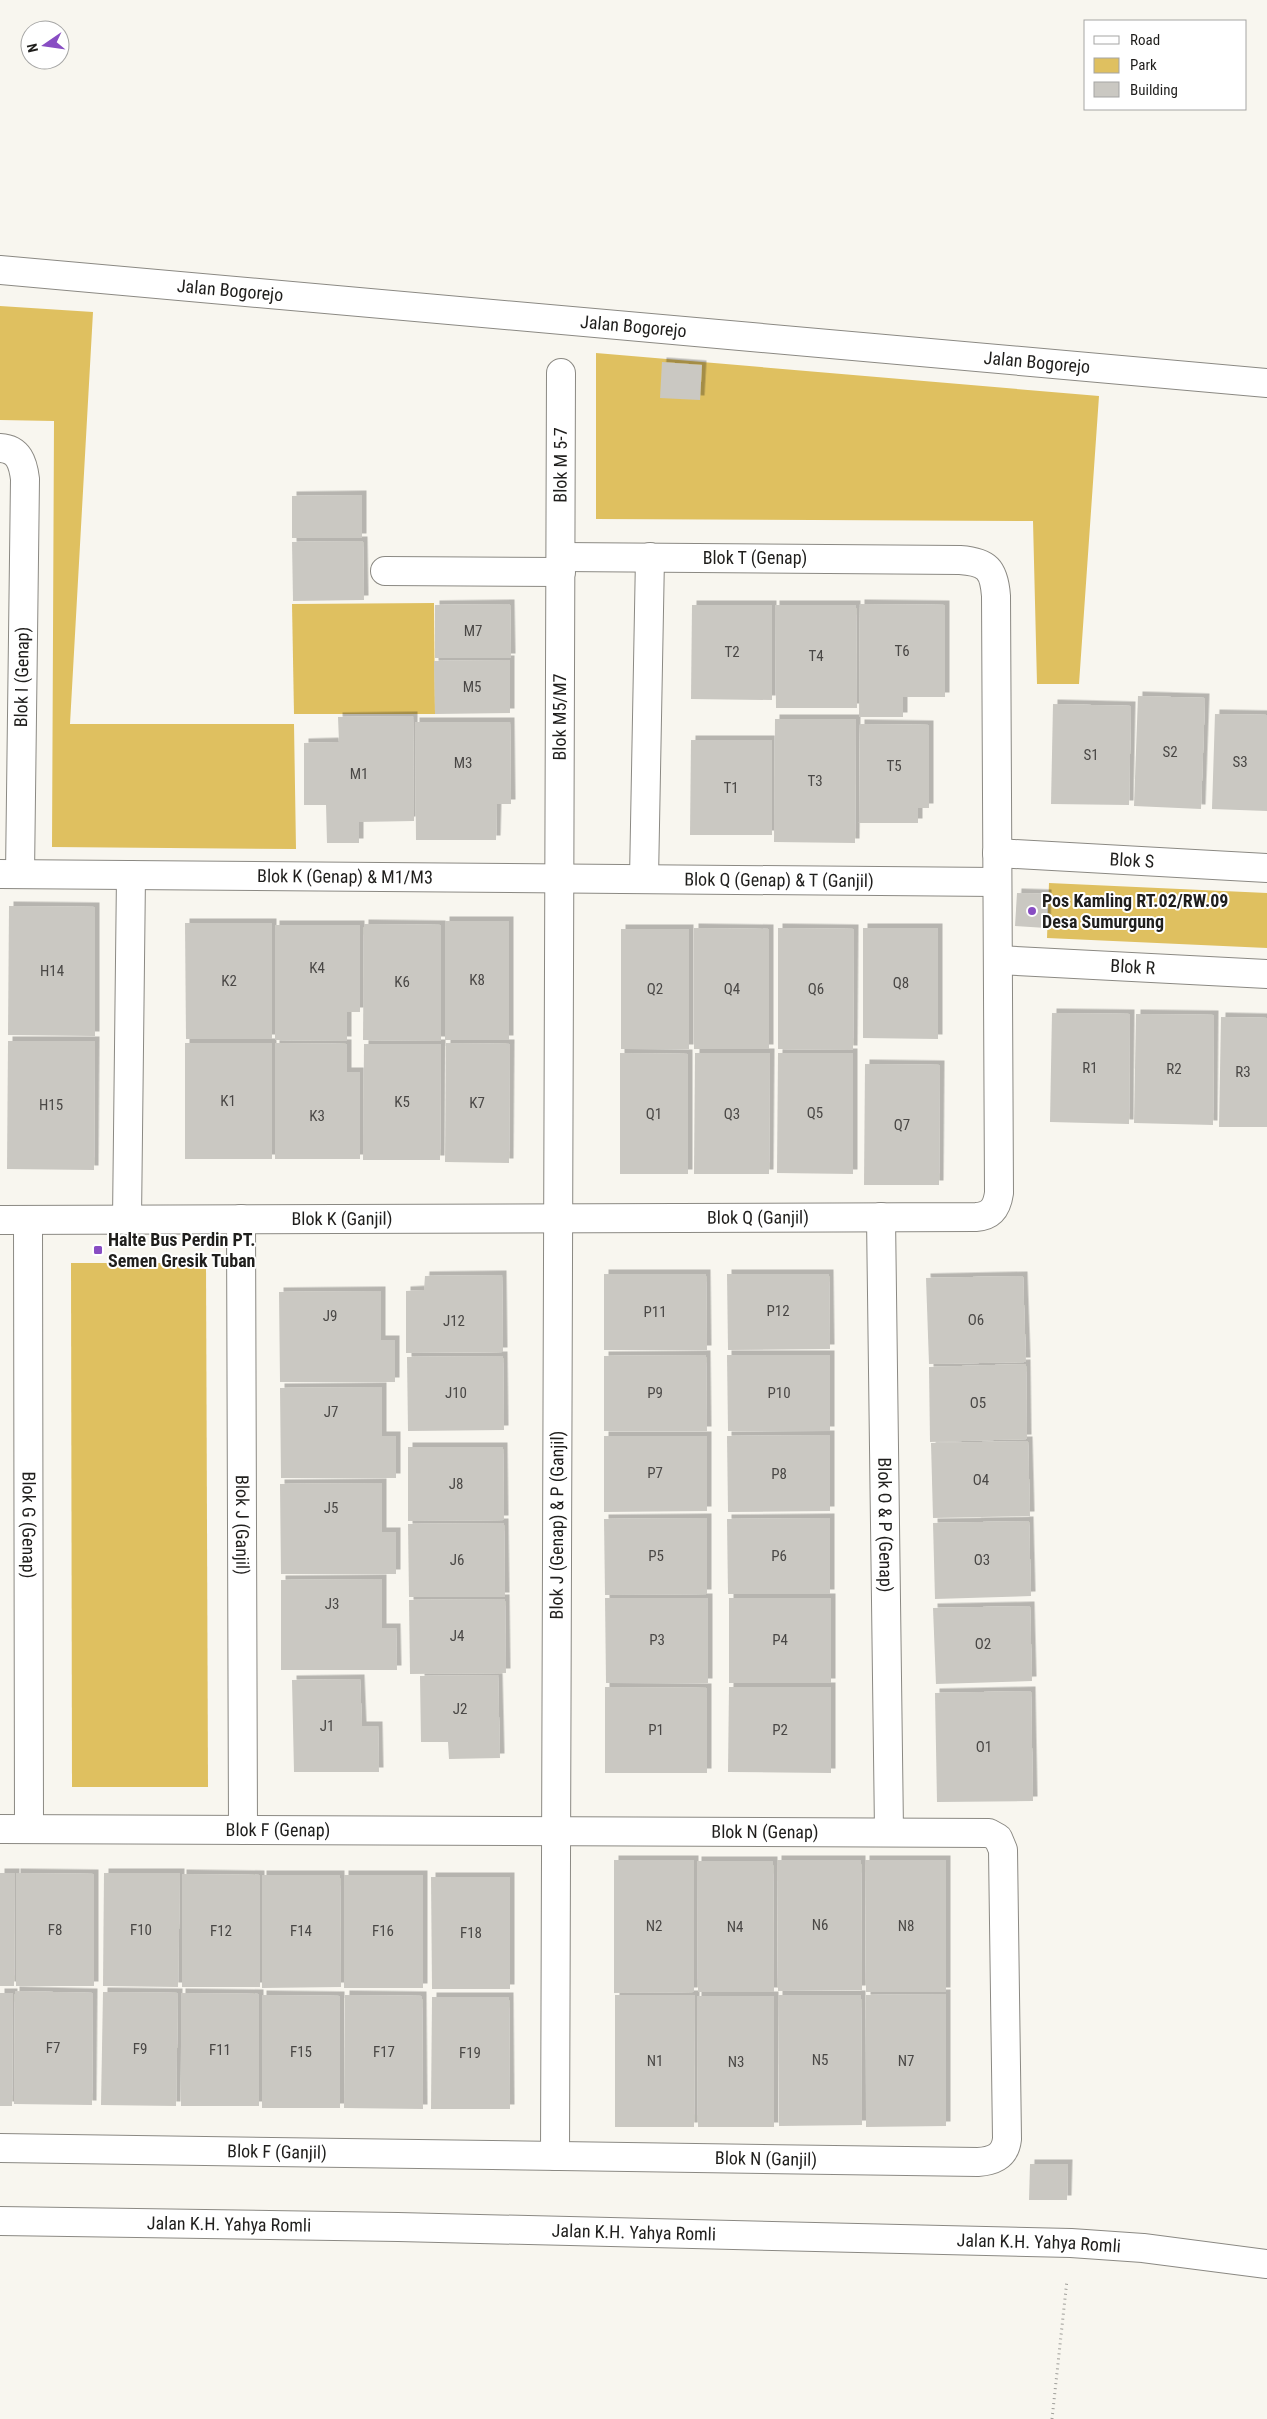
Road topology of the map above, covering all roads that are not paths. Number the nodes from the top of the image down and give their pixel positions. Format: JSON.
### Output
{"nodes":[{"id":1,"x":0,"y":270,"type":"edge"},
{"id":2,"x":561,"y":373,"type":"dead end"},
{"id":3,"x":1267,"y":383,"type":"edge"},
{"id":4,"x":0,"y":448,"type":"edge"},
{"id":5,"x":650,"y":557,"type":"junction"},
{"id":6,"x":561,"y":564,"type":"junction"},
{"id":7,"x":385,"y":571,"type":"dead end"},
{"id":8,"x":997,"y":853,"type":"junction"},
{"id":9,"x":1267,"y":868,"type":"edge"},
{"id":10,"x":10,"y":874,"type":"edge"},
{"id":11,"x":132,"y":875,"type":"junction"},
{"id":12,"x":560,"y":879,"type":"junction"},
{"id":13,"x":644,"y":879,"type":"junction"},
{"id":14,"x":997,"y":882,"type":"junction"},
{"id":15,"x":998,"y":960,"type":"junction"},
{"id":16,"x":1267,"y":974,"type":"edge"},
{"id":17,"x":881,"y":1217,"type":"junction"},
{"id":18,"x":558,"y":1218,"type":"junction"},
{"id":19,"x":0,"y":1220,"type":"edge"},
{"id":20,"x":28,"y":1220,"type":"junction"},
{"id":21,"x":127,"y":1220,"type":"junction"},
{"id":22,"x":241,"y":1220,"type":"junction"},
{"id":23,"x":0,"y":1829,"type":"edge"},
{"id":24,"x":29,"y":1829,"type":"junction"},
{"id":25,"x":243,"y":1830,"type":"junction"},
{"id":26,"x":556,"y":1830,"type":"junction"},
{"id":27,"x":889,"y":1832,"type":"junction"},
{"id":28,"x":0,"y":2148,"type":"edge"},
{"id":29,"x":555,"y":2156,"type":"junction"},
{"id":30,"x":978,"y":2162,"type":"joint"},
{"id":31,"x":0,"y":2221,"type":"edge"},
{"id":32,"x":1267,"y":2264,"type":"edge"}],
"edges":[{"from":1,"to":3,"type":"street","name":"Jalan Bogorejo"},
{"from":2,"to":6,"type":"street","name":"Blok M 5-7"},
{"from":4,"to":10,"type":"street","name":"Blok I (Genap)"},
{"from":5,"to":6,"type":"street","name":"Blok T (Genap)"},
{"from":5,"to":8,"type":"street","name":"Blok T (Genap)"},
{"from":5,"to":13,"type":"street"},
{"from":6,"to":7,"type":"street","name":"Blok T (Genap)"},
{"from":6,"to":12,"type":"street","name":"Blok M5/M7"},
{"from":8,"to":9,"type":"street","name":"Blok S"},
{"from":8,"to":14,"type":"street","name":"Blok T (Genap)"},
{"from":10,"to":11,"type":"street","name":"Blok K (Genap) & M1/M3"},
{"from":11,"to":12,"type":"street","name":"Blok K (Genap) & M1/M3"},
{"from":11,"to":21,"type":"street"},
{"from":12,"to":13,"type":"street","name":"Blok Q (Genap) & T (Ganjil)"},
{"from":12,"to":18,"type":"street","name":"Blok M5/M7"},
{"from":13,"to":14,"type":"street","name":"Blok Q (Genap) & T (Ganjil)"},
{"from":14,"to":15,"type":"street","name":"Blok Q (Ganjil)"},
{"from":15,"to":16,"type":"street","name":"Blok R"},
{"from":15,"to":17,"type":"street","name":"Blok Q (Ganjil)"},
{"from":17,"to":18,"type":"street","name":"Blok Q (Ganjil)"},
{"from":17,"to":27,"type":"street","name":"Blok O & P (Genap)"},
{"from":18,"to":22,"type":"street","name":"Blok K (Ganjil)"},
{"from":18,"to":26,"type":"street","name":"Blok J (Genap) & P (Ganjil)"},
{"from":19,"to":20,"type":"street","name":"Blok K (Ganjil)"},
{"from":20,"to":21,"type":"street","name":"Blok K (Ganjil)"},
{"from":20,"to":24,"type":"street","name":"Blok G (Genap)"},
{"from":21,"to":22,"type":"street","name":"Blok K (Ganjil)"},
{"from":22,"to":25,"type":"street","name":"Blok J (Ganjil)"},
{"from":23,"to":24,"type":"street","name":"Blok F (Genap)"},
{"from":24,"to":25,"type":"street","name":"Blok F (Genap)"},
{"from":25,"to":26,"type":"street","name":"Blok F (Genap)"},
{"from":26,"to":27,"type":"street","name":"Blok N (Genap)"},
{"from":26,"to":29,"type":"street","name":"Blok J (Genap) & P (Ganjil)"},
{"from":27,"to":30,"type":"street","name":"Blok N (Genap)"},
{"from":28,"to":29,"type":"street","name":"Blok F (Ganjil)"},
{"from":29,"to":30,"type":"street","name":"Blok N (Ganjil)"},
{"from":31,"to":32,"type":"street","name":"Jalan K.H. Yahya Romli"}]}
